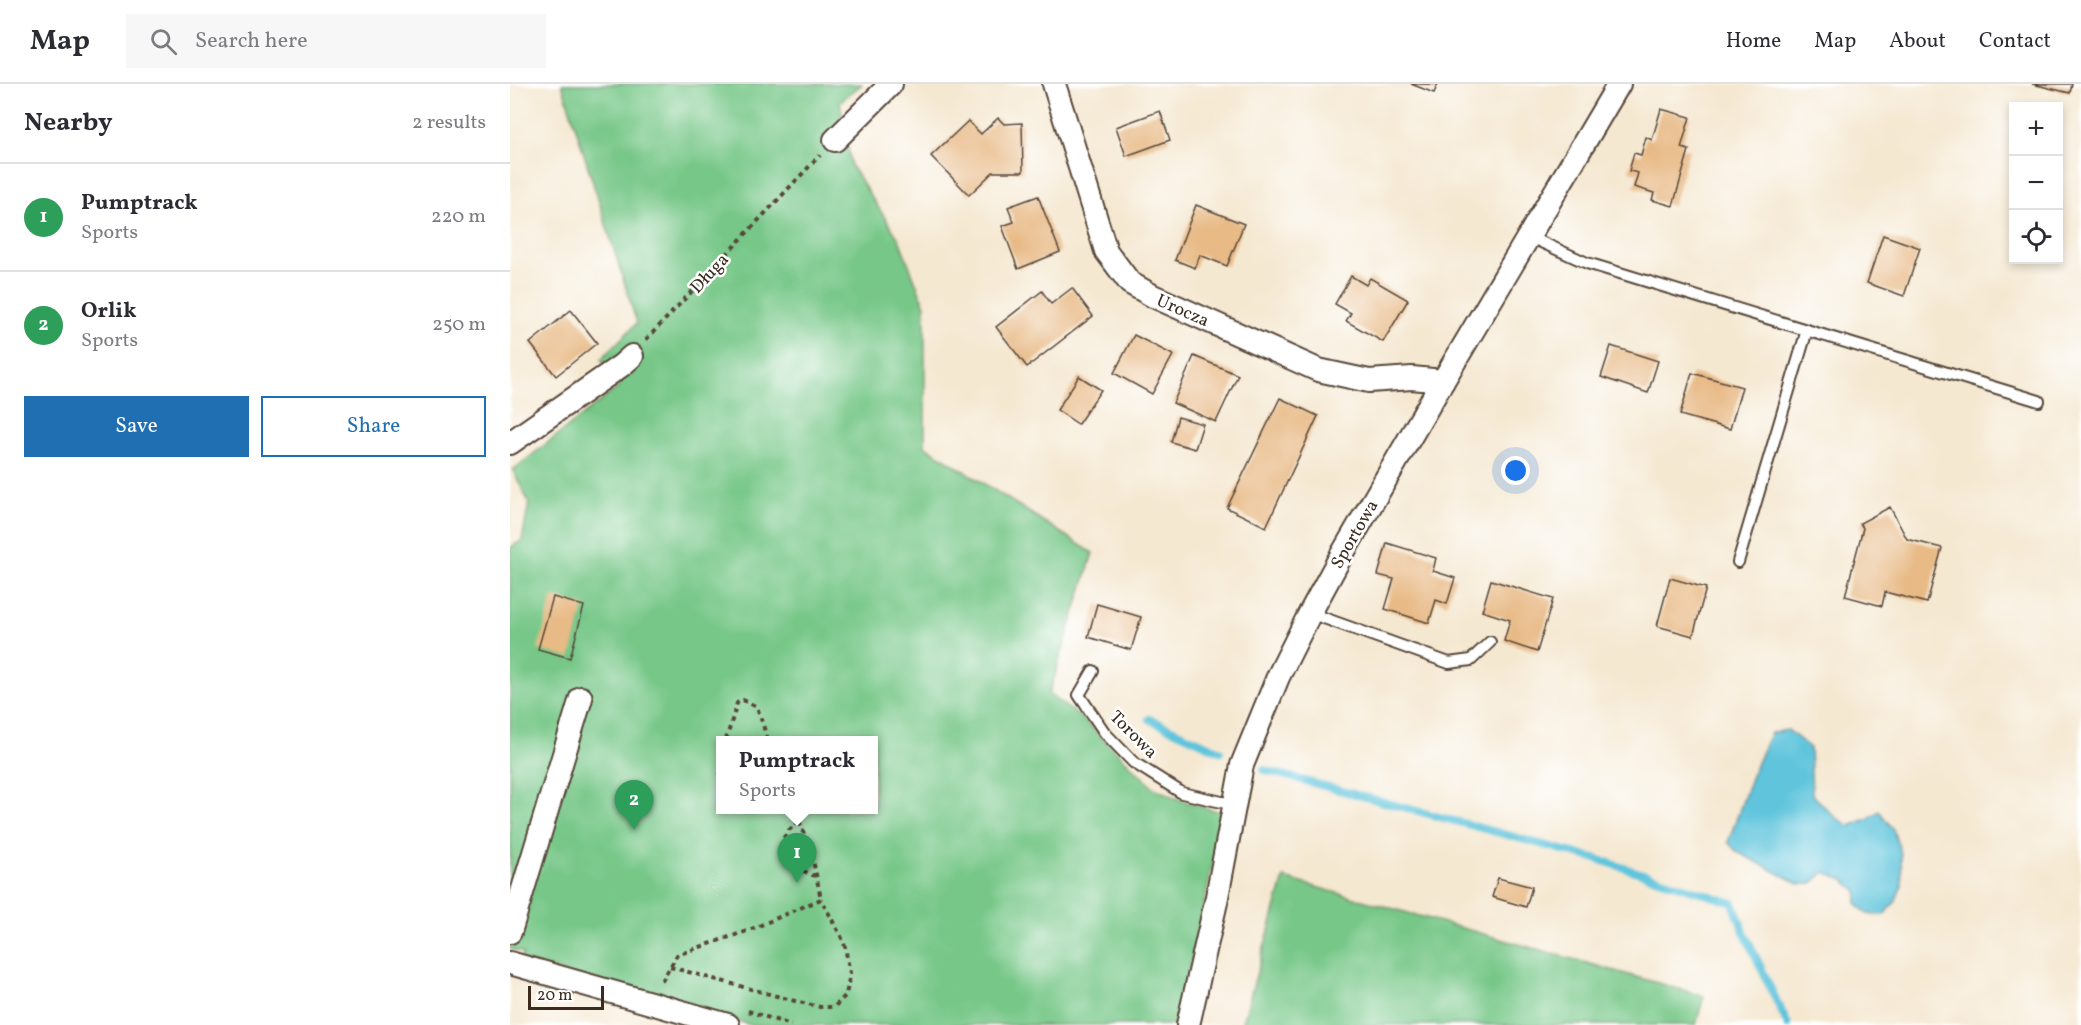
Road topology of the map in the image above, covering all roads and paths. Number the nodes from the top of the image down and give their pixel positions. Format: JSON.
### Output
{"nodes":[{"id":1,"x":891,"y":84,"type":"edge"},
{"id":2,"x":1054,"y":84,"type":"edge"},
{"id":3,"x":1618,"y":84,"type":"edge"},
{"id":4,"x":835,"y":140,"type":"joint"},
{"id":5,"x":1528,"y":236,"type":"junction"},
{"id":6,"x":1807,"y":330,"type":"junction"},
{"id":7,"x":632,"y":356,"type":"joint"},
{"id":8,"x":1443,"y":381,"type":"junction"},
{"id":9,"x":2040,"y":401,"type":"dead end"},
{"id":10,"x":510,"y":443,"type":"edge"},
{"id":11,"x":1738,"y":562,"type":"dead end"},
{"id":12,"x":1310,"y":613,"type":"junction"},
{"id":13,"x":1490,"y":642,"type":"dead end"},
{"id":14,"x":1093,"y":671,"type":"dead end"},
{"id":15,"x":581,"y":698,"type":"dead end"},
{"id":16,"x":727,"y":736,"type":"edge"},
{"id":17,"x":766,"y":736,"type":"edge"},
{"id":18,"x":1234,"y":805,"type":"junction"},
{"id":19,"x":796,"y":814,"type":"edge"},
{"id":20,"x":799,"y":822,"type":"junction"},
{"id":21,"x":816,"y":876,"type":"junction"},
{"id":22,"x":821,"y":899,"type":"junction"},
{"id":23,"x":510,"y":932,"type":"edge"},
{"id":24,"x":510,"y":963,"type":"edge"},
{"id":25,"x":670,"y":967,"type":"junction"},
{"id":26,"x":660,"y":985,"type":"dead end"},
{"id":27,"x":728,"y":1025,"type":"edge"},
{"id":28,"x":1188,"y":1025,"type":"edge"}],
"edges":[{"from":1,"to":4,"type":"street"},
{"from":2,"to":8,"type":"street","name":"Urocza"},
{"from":3,"to":5,"type":"street","name":"Sportowa"},
{"from":4,"to":7,"type":"path","name":"Długa"},
{"from":5,"to":6,"type":"lane"},
{"from":5,"to":8,"type":"street","name":"Sportowa"},
{"from":6,"to":9,"type":"lane"},
{"from":6,"to":11,"type":"lane"},
{"from":7,"to":10,"type":"street"},
{"from":8,"to":12,"type":"street","name":"Sportowa"},
{"from":12,"to":13,"type":"lane"},
{"from":12,"to":18,"type":"street","name":"Sportowa"},
{"from":14,"to":18,"type":"lane","name":"Torowa"},
{"from":15,"to":23,"type":"street"},
{"from":16,"to":17,"type":"path"},
{"from":18,"to":28,"type":"street","name":"Sportowa"},
{"from":19,"to":20,"type":"path"},
{"from":20,"to":21,"type":"path"},
{"from":20,"to":21,"type":"path"},
{"from":21,"to":22,"type":"path"},
{"from":22,"to":25,"type":"path"},
{"from":22,"to":25,"type":"path"},
{"from":24,"to":27,"type":"street"},
{"from":25,"to":26,"type":"path"}]}
